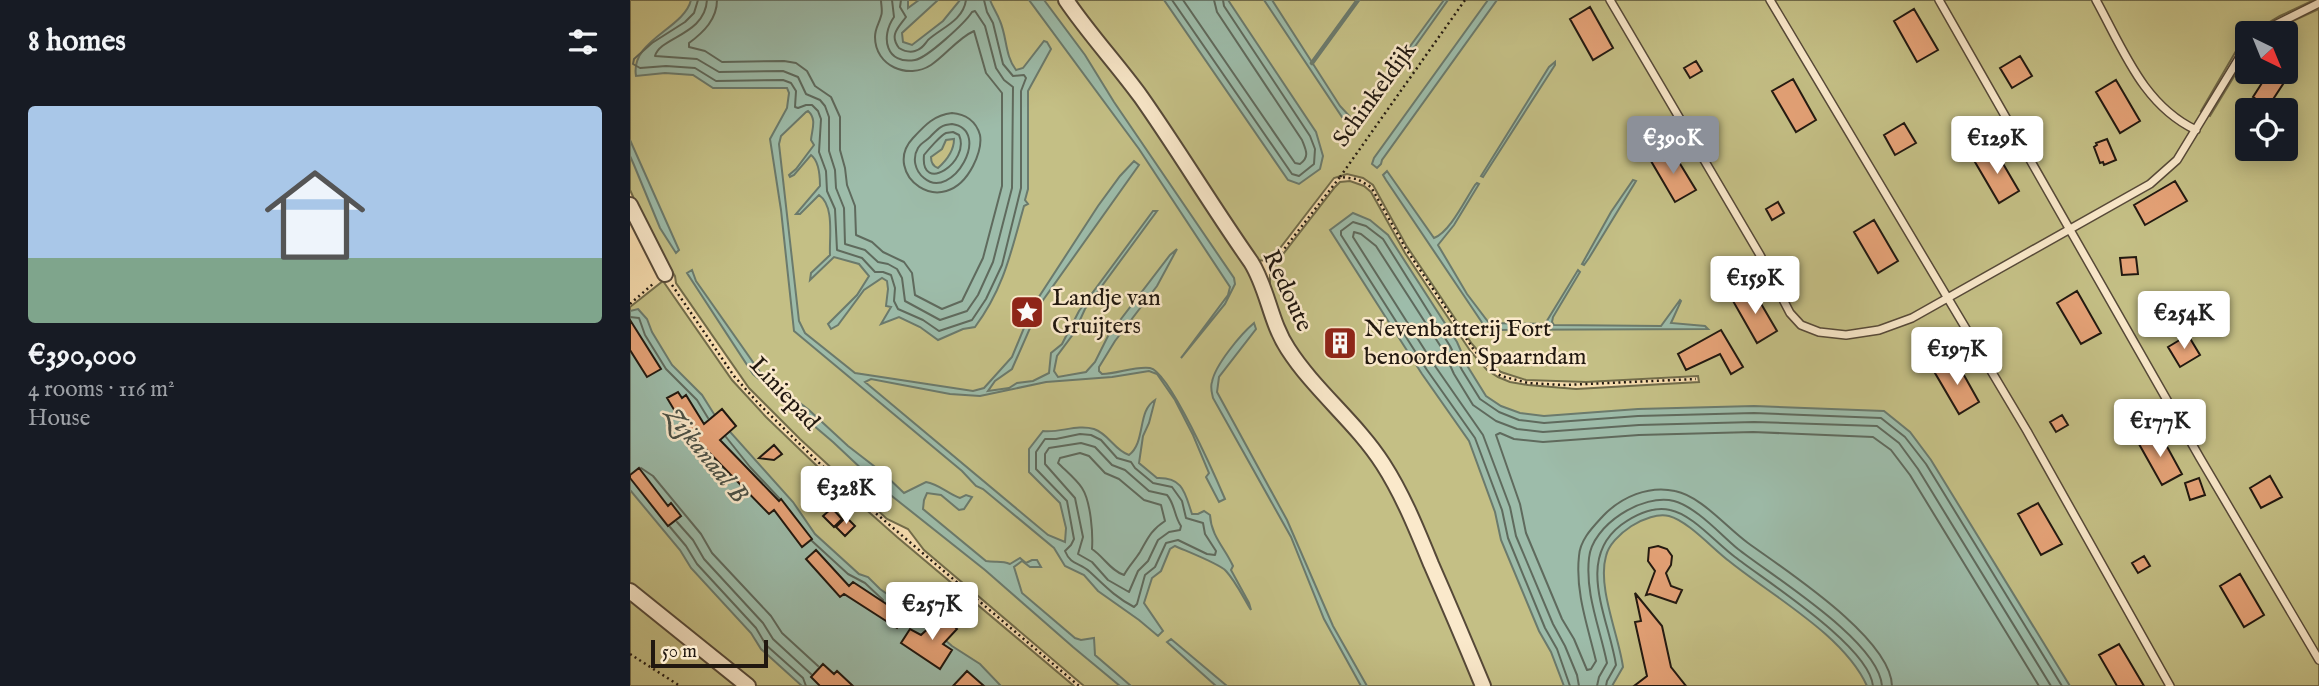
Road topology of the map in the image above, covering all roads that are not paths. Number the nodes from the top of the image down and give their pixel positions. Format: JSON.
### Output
{"nodes":[{"id":1,"x":1066,"y":0,"type":"edge"},
{"id":2,"x":1610,"y":0,"type":"edge"},
{"id":3,"x":1770,"y":0,"type":"edge"},
{"id":4,"x":1939,"y":0,"type":"edge"},
{"id":5,"x":2096,"y":0,"type":"edge"},
{"id":6,"x":2319,"y":3,"type":"edge"},
{"id":7,"x":2283,"y":21,"type":"edge"},
{"id":8,"x":2235,"y":65,"type":"edge"},
{"id":9,"x":2196,"y":130,"type":"junction"},
{"id":10,"x":630,"y":205,"type":"edge"},
{"id":11,"x":2070,"y":230,"type":"junction"},
{"id":12,"x":665,"y":274,"type":"road end"},
{"id":13,"x":1947,"y":300,"type":"junction"},
{"id":14,"x":630,"y":591,"type":"edge"},
{"id":15,"x":2319,"y":660,"type":"edge"},
{"id":16,"x":748,"y":686,"type":"edge"},
{"id":17,"x":1483,"y":686,"type":"edge"},
{"id":18,"x":2170,"y":686,"type":"edge"}],
"edges":[{"from":1,"to":17,"type":"street","name":"Redoute"},
{"from":2,"to":13,"type":"lane"},
{"from":3,"to":13,"type":"lane"},
{"from":4,"to":11,"type":"lane"},
{"from":5,"to":9,"type":"lane"},
{"from":6,"to":7,"type":"lane"},
{"from":8,"to":9,"type":"lane"},
{"from":9,"to":11,"type":"lane"},
{"from":10,"to":12,"type":"street"},
{"from":11,"to":13,"type":"lane"},
{"from":11,"to":15,"type":"lane"},
{"from":13,"to":18,"type":"lane"},
{"from":14,"to":16,"type":"street"}]}
